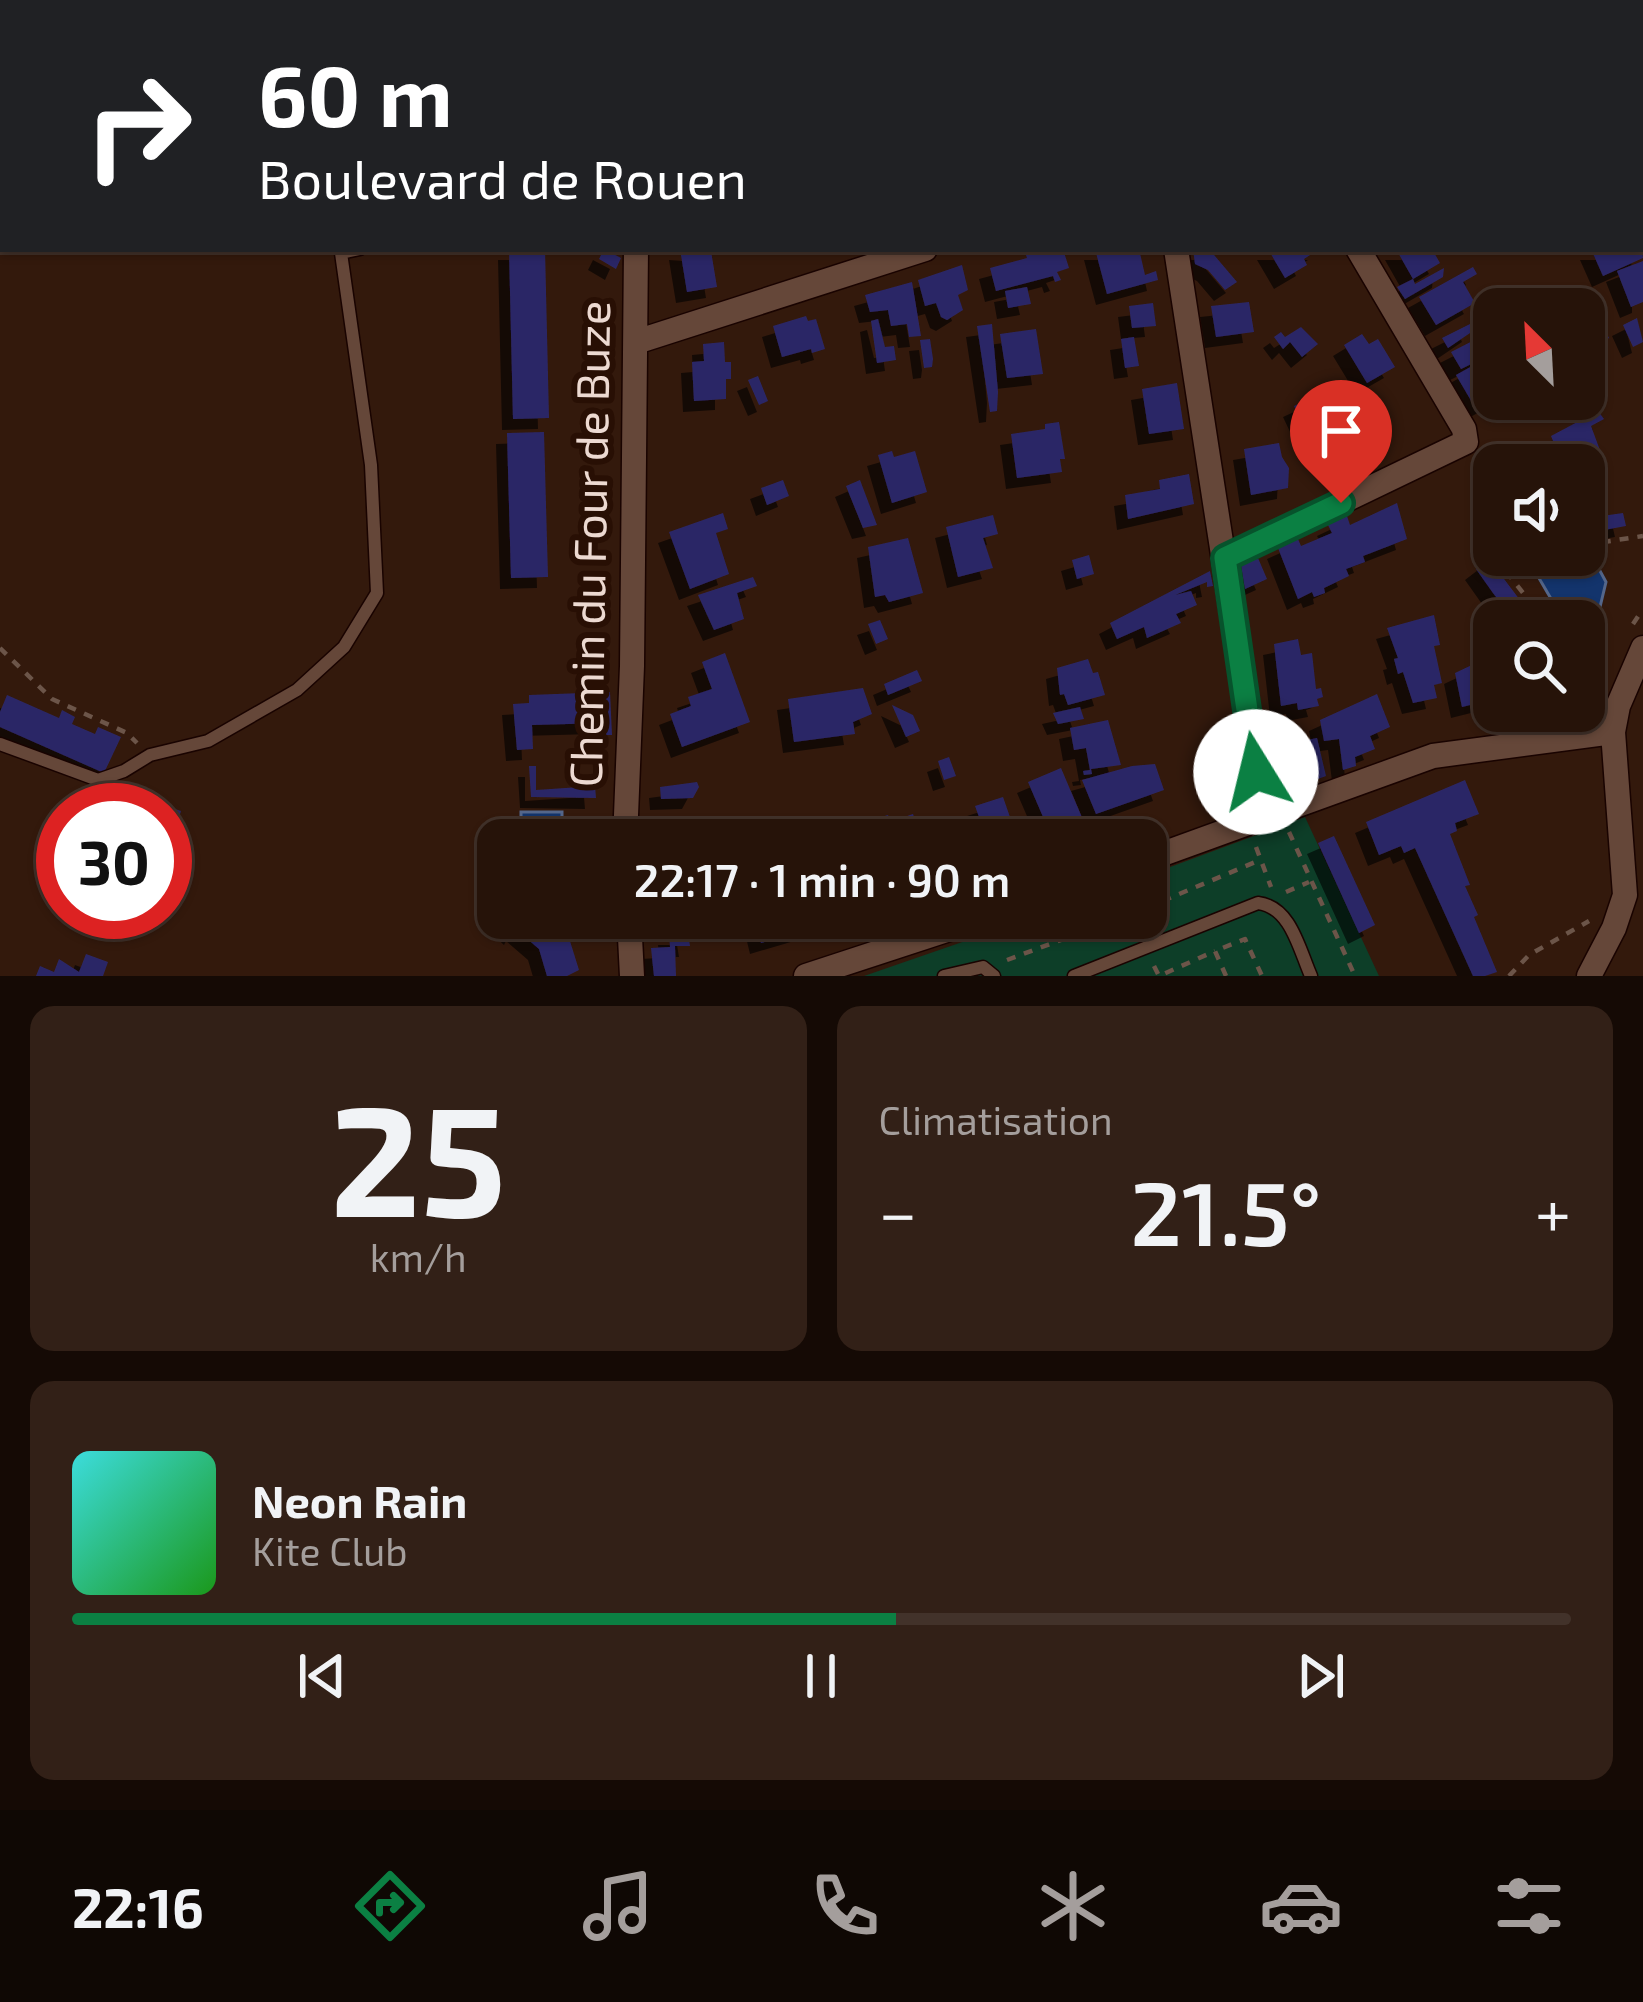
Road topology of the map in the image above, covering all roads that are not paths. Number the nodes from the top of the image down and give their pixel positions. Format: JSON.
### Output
{"nodes":[{"id":1,"x":346,"y":252,"type":"edge"},
{"id":2,"x":636,"y":252,"type":"edge"},
{"id":3,"x":917,"y":252,"type":"edge"},
{"id":4,"x":1176,"y":252,"type":"edge"},
{"id":5,"x":1360,"y":252,"type":"edge"},
{"id":6,"x":636,"y":342,"type":"junction"},
{"id":7,"x":1225,"y":558,"type":"junction"},
{"id":8,"x":1643,"y":648,"type":"edge"},
{"id":9,"x":1613,"y":732,"type":"junction"},
{"id":10,"x":0,"y":744,"type":"edge"},
{"id":11,"x":1263,"y":815,"type":"junction"},
{"id":12,"x":626,"y":819,"type":"edge"},
{"id":13,"x":1167,"y":852,"type":"edge"},
{"id":14,"x":630,"y":939,"type":"edge"},
{"id":15,"x":919,"y":939,"type":"edge"},
{"id":16,"x":989,"y":972,"type":"edge"},
{"id":17,"x":810,"y":975,"type":"edge"},
{"id":18,"x":632,"y":976,"type":"edge"},
{"id":19,"x":944,"y":976,"type":"edge"},
{"id":20,"x":1074,"y":976,"type":"edge"},
{"id":21,"x":1311,"y":976,"type":"edge"},
{"id":22,"x":1589,"y":976,"type":"edge"}],
"edges":[{"from":1,"to":10,"type":"lane"},
{"from":2,"to":6,"type":"street","name":"Chemin du Four de Buze"},
{"from":3,"to":6,"type":"street"},
{"from":4,"to":7,"type":"street"},
{"from":5,"to":7,"type":"street"},
{"from":6,"to":12,"type":"street","name":"Chemin du Four de Buze"},
{"from":7,"to":11,"type":"street"},
{"from":8,"to":9,"type":"street"},
{"from":9,"to":11,"type":"street"},
{"from":9,"to":22,"type":"street"},
{"from":11,"to":13,"type":"street"},
{"from":14,"to":18,"type":"street"},
{"from":15,"to":17,"type":"street"},
{"from":16,"to":19,"type":"lane"},
{"from":20,"to":21,"type":"lane"}]}
